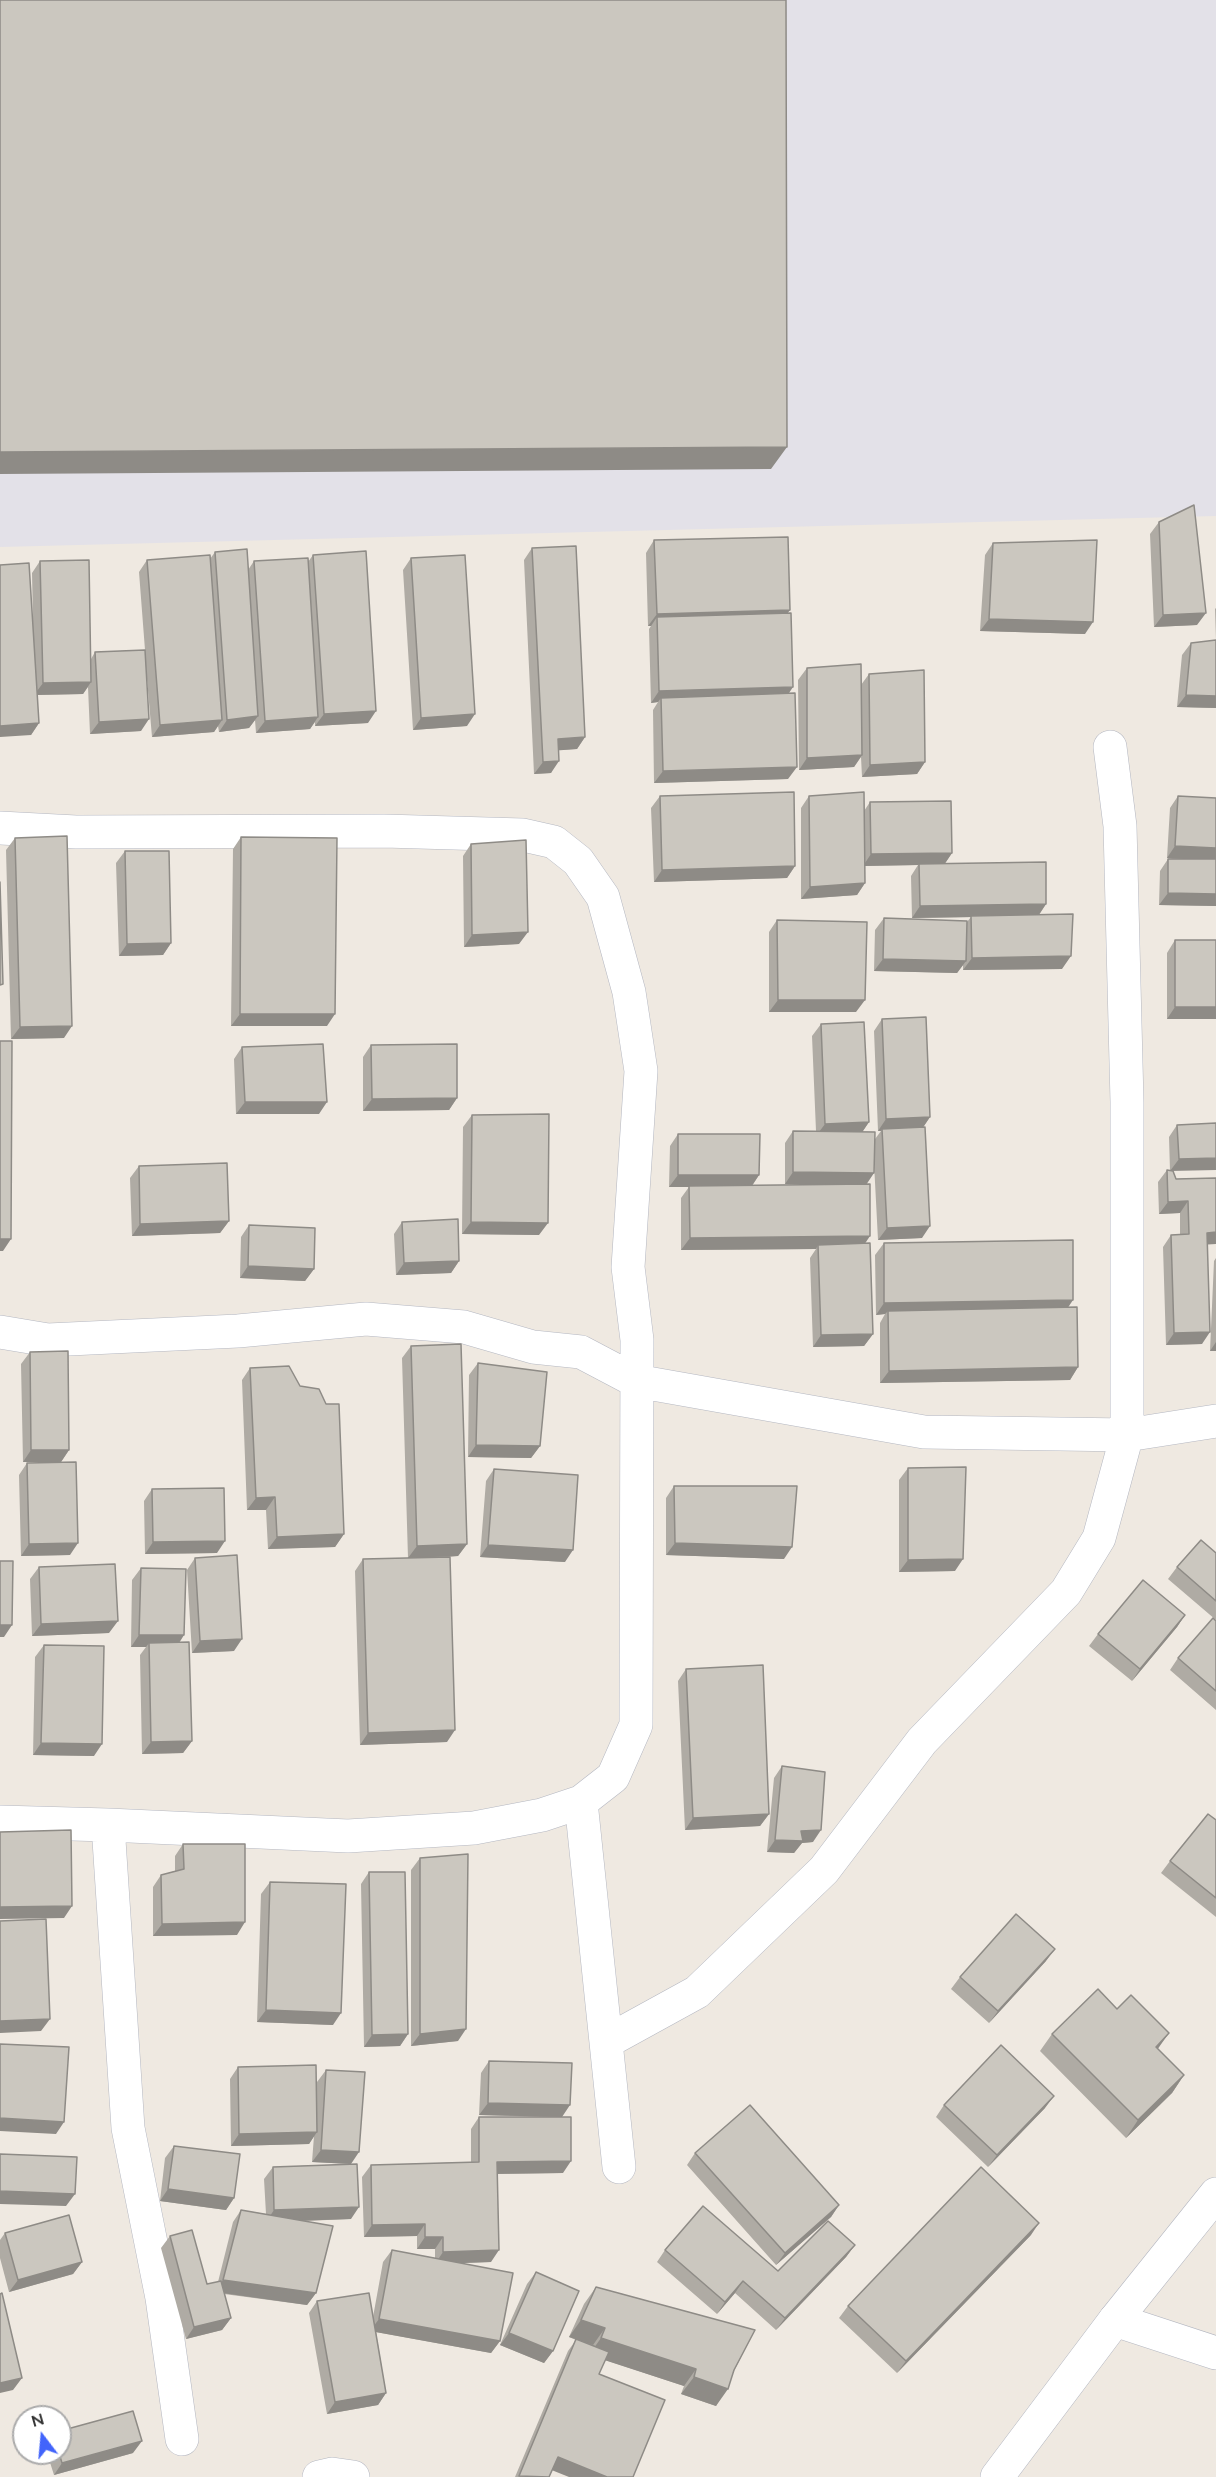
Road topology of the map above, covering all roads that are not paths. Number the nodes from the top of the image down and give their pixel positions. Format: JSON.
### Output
{"nodes":[{"id":1,"x":1110,"y":747,"type":"dead end"},
{"id":2,"x":0,"y":828,"type":"edge"},
{"id":3,"x":0,"y":1332,"type":"edge"},
{"id":4,"x":636,"y":1381,"type":"junction"},
{"id":5,"x":1216,"y":1421,"type":"edge"},
{"id":6,"x":1127,"y":1435,"type":"junction"},
{"id":7,"x":581,"y":1802,"type":"junction"},
{"id":8,"x":0,"y":1822,"type":"edge"},
{"id":9,"x":108,"y":1825,"type":"junction"},
{"id":10,"x":606,"y":2042,"type":"junction"},
{"id":11,"x":619,"y":2167,"type":"dead end"},
{"id":12,"x":1216,"y":2194,"type":"edge"},
{"id":13,"x":1115,"y":2320,"type":"junction"},
{"id":14,"x":1216,"y":2353,"type":"edge"},
{"id":15,"x":182,"y":2439,"type":"dead end"},
{"id":16,"x":319,"y":2477,"type":"edge"},
{"id":17,"x":353,"y":2477,"type":"edge"},
{"id":18,"x":997,"y":2477,"type":"edge"}],
"edges":[{"from":1,"to":6,"type":"street"},
{"from":2,"to":4,"type":"street"},
{"from":3,"to":4,"type":"street"},
{"from":4,"to":6,"type":"street"},
{"from":4,"to":7,"type":"street"},
{"from":5,"to":6,"type":"street"},
{"from":6,"to":10,"type":"street"},
{"from":7,"to":9,"type":"street"},
{"from":7,"to":10,"type":"street"},
{"from":8,"to":9,"type":"street"},
{"from":9,"to":15,"type":"street"},
{"from":10,"to":11,"type":"street"},
{"from":12,"to":13,"type":"street"},
{"from":13,"to":14,"type":"street"},
{"from":13,"to":18,"type":"street"},
{"from":16,"to":17,"type":"street"}]}
